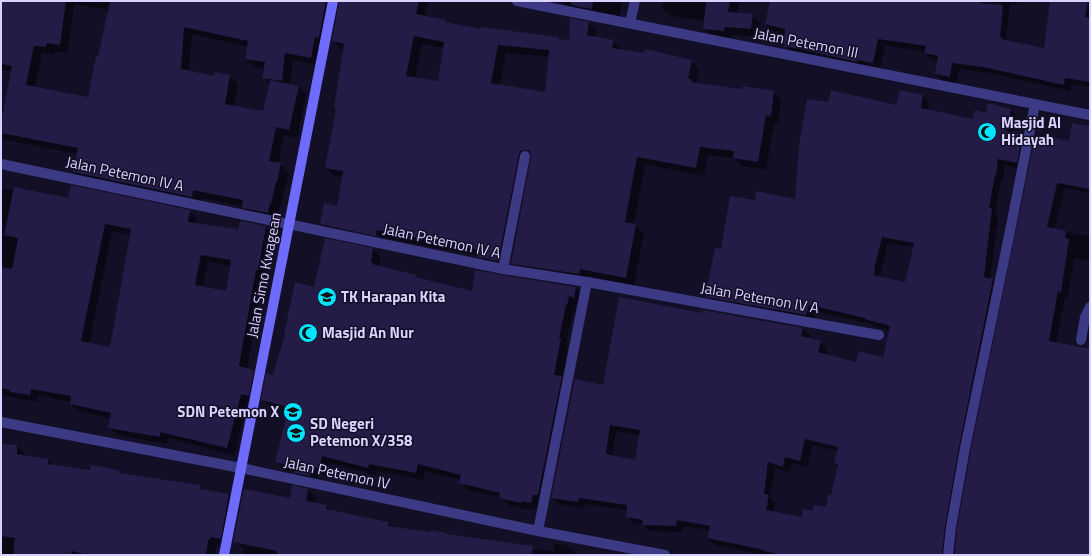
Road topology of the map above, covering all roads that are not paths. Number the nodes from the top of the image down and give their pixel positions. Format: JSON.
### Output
{"nodes":[{"id":1,"x":333,"y":1,"type":"edge"},
{"id":2,"x":517,"y":1,"type":"edge"},
{"id":3,"x":636,"y":1,"type":"edge"},
{"id":4,"x":630,"y":24,"type":"junction"},
{"id":5,"x":1035,"y":104,"type":"junction"},
{"id":6,"x":1090,"y":115,"type":"edge"},
{"id":7,"x":525,"y":156,"type":"dead end"},
{"id":8,"x":1,"y":164,"type":"edge"},
{"id":9,"x":289,"y":224,"type":"junction"},
{"id":10,"x":503,"y":269,"type":"junction"},
{"id":11,"x":587,"y":282,"type":"junction"},
{"id":12,"x":1090,"y":307,"type":"edge"},
{"id":13,"x":878,"y":334,"type":"dead end"},
{"id":14,"x":1081,"y":340,"type":"dead end"},
{"id":15,"x":1,"y":422,"type":"edge"},
{"id":16,"x":241,"y":468,"type":"junction"},
{"id":17,"x":538,"y":531,"type":"junction"},
{"id":18,"x":224,"y":555,"type":"edge"},
{"id":19,"x":665,"y":555,"type":"edge"},
{"id":20,"x":948,"y":555,"type":"edge"}],
"edges":[{"from":1,"to":9,"type":"street","name":"Jalan Simo Kwagean"},
{"from":2,"to":4,"type":"street","name":"Jalan Petemon III"},
{"from":3,"to":4,"type":"street"},
{"from":4,"to":5,"type":"street","name":"Jalan Petemon III"},
{"from":5,"to":6,"type":"street","name":"Jalan Petemon III"},
{"from":5,"to":20,"type":"street"},
{"from":7,"to":10,"type":"street"},
{"from":8,"to":9,"type":"street","name":"Jalan Petemon IV A"},
{"from":9,"to":10,"type":"street","name":"Jalan Petemon IV A"},
{"from":9,"to":16,"type":"street","name":"Jalan Simo Kwagean"},
{"from":10,"to":11,"type":"street","name":"Jalan Petemon IV A"},
{"from":11,"to":13,"type":"street","name":"Jalan Petemon IV A"},
{"from":11,"to":17,"type":"street"},
{"from":12,"to":14,"type":"street"},
{"from":15,"to":16,"type":"street","name":"Jalan Petemon IV"},
{"from":16,"to":17,"type":"street","name":"Jalan Petemon IV"},
{"from":16,"to":18,"type":"street","name":"Jalan Simo Kwagean"},
{"from":17,"to":19,"type":"street","name":"Jalan Petemon IV"}]}
